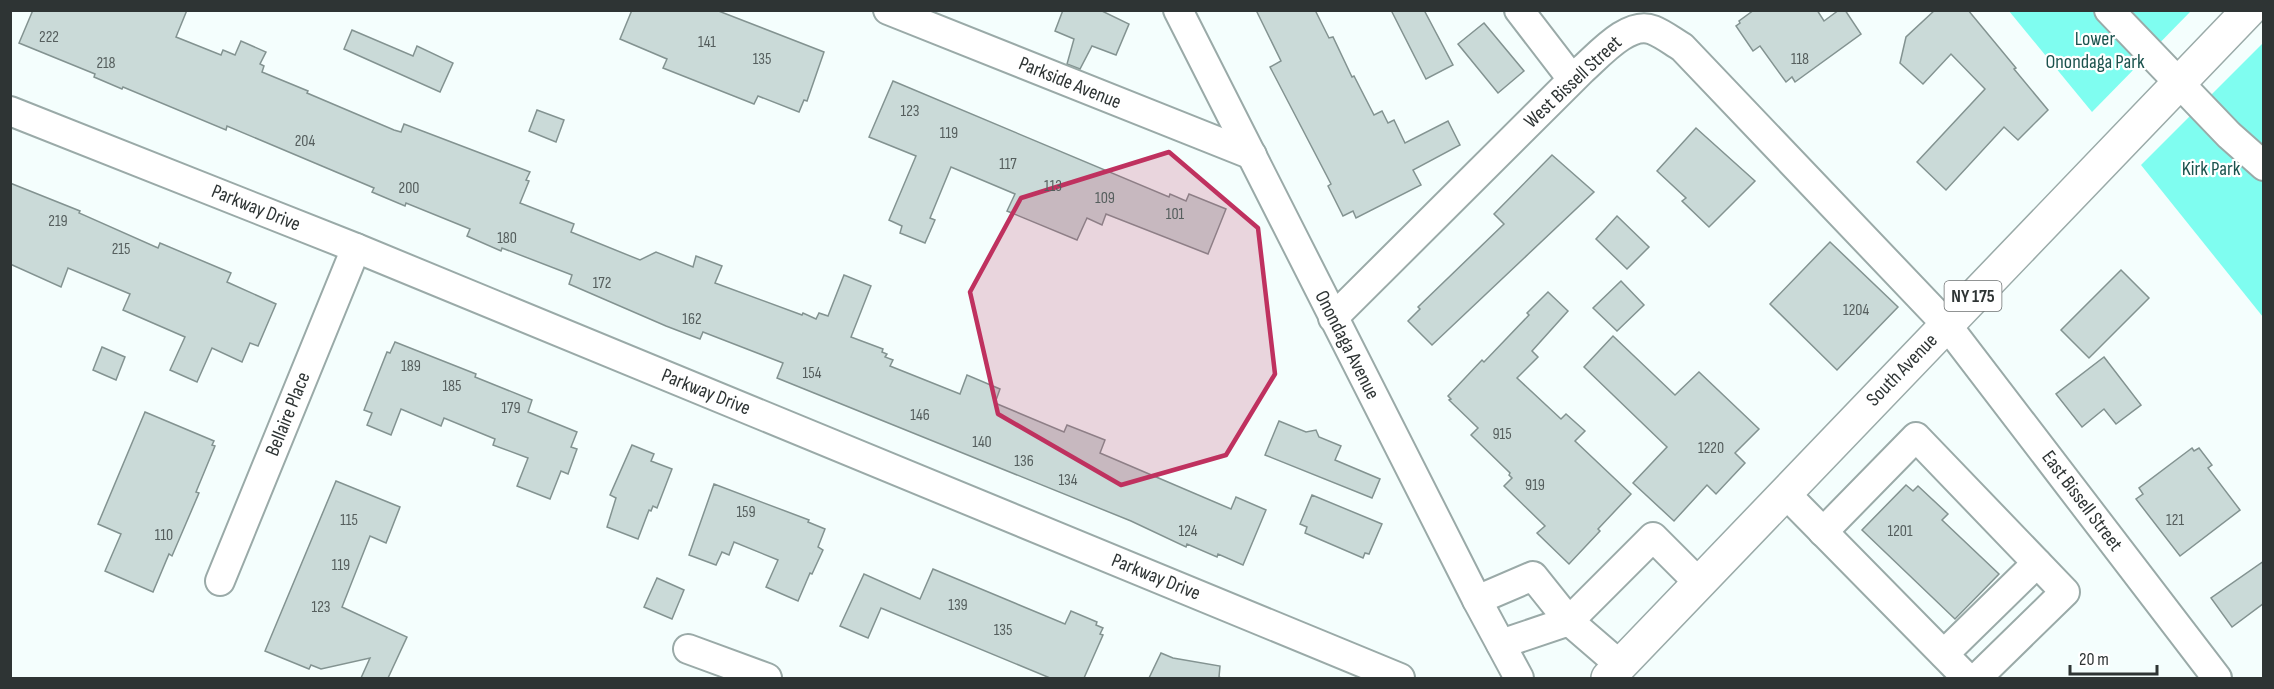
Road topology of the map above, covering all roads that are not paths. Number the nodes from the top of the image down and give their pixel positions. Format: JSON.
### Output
{"nodes":[{"id":1,"x":888,"y":10,"type":"edge"},
{"id":2,"x":1178,"y":10,"type":"edge"},
{"id":3,"x":1520,"y":10,"type":"edge"},
{"id":4,"x":2109,"y":10,"type":"edge"},
{"id":5,"x":2249,"y":10,"type":"edge"},
{"id":6,"x":1572,"y":80,"type":"junction"},
{"id":7,"x":2180,"y":84,"type":"junction"},
{"id":8,"x":10,"y":111,"type":"edge"},
{"id":9,"x":1252,"y":155,"type":"junction"},
{"id":10,"x":2264,"y":165,"type":"edge"},
{"id":11,"x":356,"y":248,"type":"junction"},
{"id":12,"x":1333,"y":318,"type":"junction"},
{"id":13,"x":1946,"y":324,"type":"junction"},
{"id":14,"x":1785,"y":493,"type":"junction"},
{"id":15,"x":1822,"y":532,"type":"junction"},
{"id":16,"x":2037,"y":563,"type":"junction"},
{"id":17,"x":220,"y":581,"type":"dead end"},
{"id":18,"x":1699,"y":583,"type":"junction"},
{"id":19,"x":1477,"y":600,"type":"junction"},
{"id":20,"x":1569,"y":621,"type":"junction"},
{"id":21,"x":1502,"y":644,"type":"junction"},
{"id":22,"x":688,"y":649,"type":"dead end"},
{"id":23,"x":1944,"y":654,"type":"junction"},
{"id":24,"x":1343,"y":667,"type":"edge"},
{"id":25,"x":1614,"y":672,"type":"edge"},
{"id":26,"x":1515,"y":677,"type":"edge"},
{"id":27,"x":767,"y":678,"type":"edge"},
{"id":28,"x":1400,"y":678,"type":"edge"},
{"id":29,"x":1967,"y":678,"type":"edge"},
{"id":30,"x":1977,"y":678,"type":"edge"},
{"id":31,"x":2217,"y":678,"type":"edge"}],
"edges":[{"from":1,"to":9,"type":"street","name":"Parkside Avenue"},
{"from":2,"to":9,"type":"street","name":"Onondaga Avenue"},
{"from":3,"to":6,"type":"street"},
{"from":4,"to":7,"type":"street"},
{"from":5,"to":7,"type":"main road","name":"South Avenue","number":"NY 175"},
{"from":6,"to":12,"type":"street","name":"West Bissell Street"},
{"from":6,"to":13,"type":"street","name":"West Bissell Street"},
{"from":7,"to":10,"type":"street"},
{"from":7,"to":13,"type":"main road","name":"South Avenue","number":"NY 175"},
{"from":8,"to":11,"type":"street","name":"Parkway Drive"},
{"from":9,"to":12,"type":"street","name":"Onondaga Avenue"},
{"from":11,"to":17,"type":"street","name":"Bellaire Place"},
{"from":11,"to":24,"type":"street","name":"Parkway Drive"},
{"from":12,"to":19,"type":"street","name":"Onondaga Avenue"},
{"from":13,"to":14,"type":"main road","name":"South Avenue","number":"NY 175"},
{"from":13,"to":31,"type":"street","name":"East Bissell Street"},
{"from":14,"to":15,"type":"street"},
{"from":14,"to":18,"type":"main road","name":"South Avenue","number":"NY 175"},
{"from":15,"to":16,"type":"street"},
{"from":15,"to":23,"type":"street"},
{"from":16,"to":23,"type":"street"},
{"from":16,"to":30,"type":"street"},
{"from":18,"to":20,"type":"street"},
{"from":18,"to":25,"type":"main road","name":"South Avenue","number":"NY 175"},
{"from":19,"to":20,"type":"street"},
{"from":19,"to":21,"type":"street","name":"Onondaga Avenue"},
{"from":20,"to":21,"type":"street"},
{"from":20,"to":25,"type":"street"},
{"from":21,"to":26,"type":"street","name":"Onondaga Avenue"},
{"from":22,"to":27,"type":"street"},
{"from":23,"to":29,"type":"street"},
{"from":24,"to":28,"type":"street","name":"Parkway Drive"}]}
